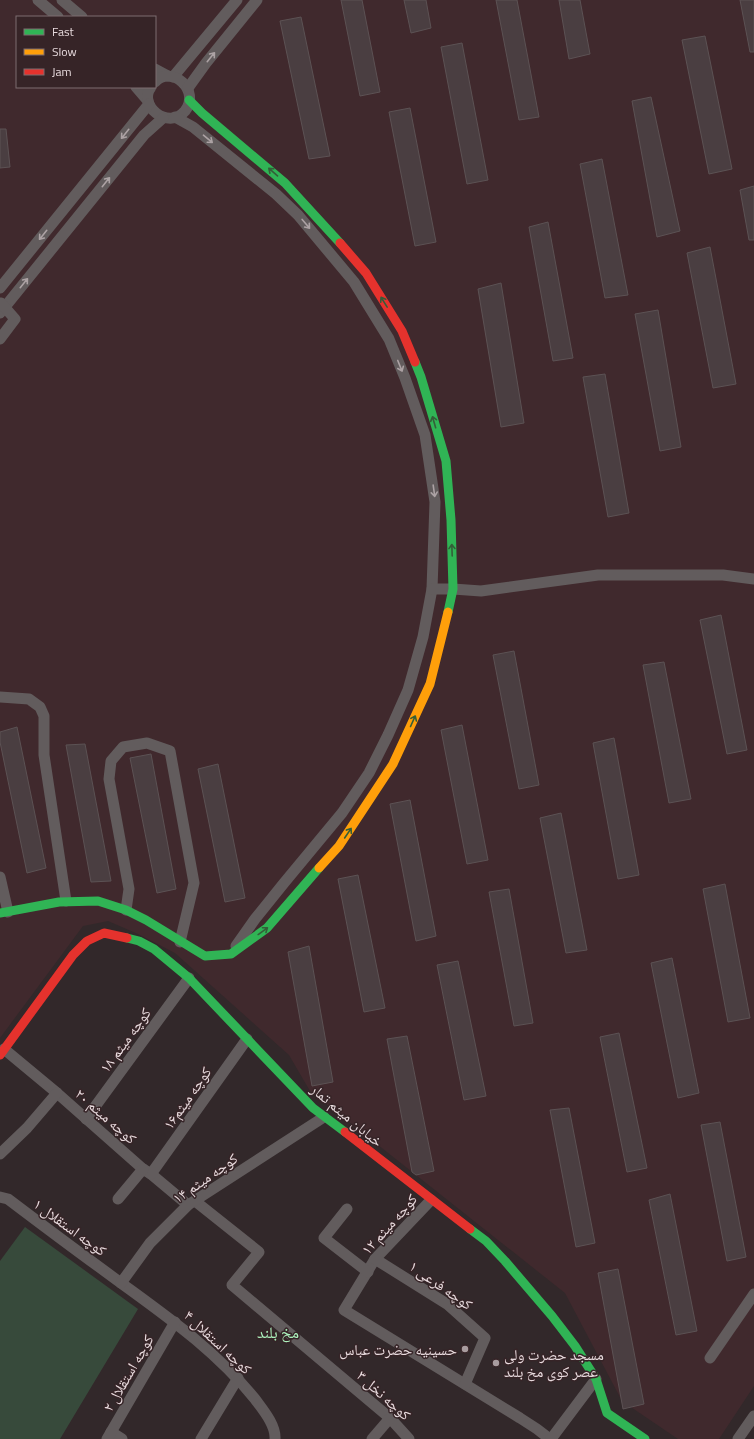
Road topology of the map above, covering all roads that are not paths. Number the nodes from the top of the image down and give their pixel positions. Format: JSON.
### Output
{"nodes":[{"id":1,"x":38,"y":0,"type":"edge"},
{"id":2,"x":62,"y":0,"type":"edge"},
{"id":3,"x":237,"y":0,"type":"edge"},
{"id":4,"x":257,"y":0,"type":"edge"},
{"id":5,"x":57,"y":16,"type":"edge"},
{"id":6,"x":81,"y":16,"type":"edge"},
{"id":7,"x":156,"y":70,"type":"edge"},
{"id":8,"x":171,"y":77,"type":"junction"},
{"id":9,"x":156,"y":81,"type":"edge"},
{"id":10,"x":137,"y":88,"type":"edge"},
{"id":11,"x":150,"y":88,"type":"edge"},
{"id":12,"x":188,"y":88,"type":"junction"},
{"id":13,"x":189,"y":100,"type":"junction"},
{"id":14,"x":149,"y":103,"type":"junction"},
{"id":15,"x":175,"y":117,"type":"junction"},
{"id":16,"x":163,"y":118,"type":"junction"},
{"id":17,"x":285,"y":183,"type":"junction"},
{"id":18,"x":276,"y":194,"type":"junction"},
{"id":19,"x":0,"y":288,"type":"edge"},
{"id":20,"x":2,"y":308,"type":"edge"},
{"id":21,"x":402,"y":331,"type":"junction"},
{"id":22,"x":0,"y":338,"type":"edge"},
{"id":23,"x":389,"y":339,"type":"junction"},
{"id":24,"x":754,"y":579,"type":"edge"},
{"id":25,"x":432,"y":589,"type":"junction"},
{"id":26,"x":453,"y":589,"type":"junction"},
{"id":27,"x":0,"y":697,"type":"edge"},
{"id":28,"x":0,"y":877,"type":"edge"},
{"id":29,"x":0,"y":901,"type":"edge"},
{"id":30,"x":66,"y":901,"type":"junction"},
{"id":31,"x":126,"y":910,"type":"junction"},
{"id":32,"x":4,"y":913,"type":"edge"},
{"id":33,"x":180,"y":942,"type":"junction"},
{"id":34,"x":231,"y":954,"type":"junction"},
{"id":35,"x":189,"y":978,"type":"junction"},
{"id":36,"x":247,"y":1039,"type":"junction"},
{"id":37,"x":2,"y":1052,"type":"edge"},
{"id":38,"x":57,"y":1093,"type":"junction"},
{"id":39,"x":324,"y":1117,"type":"junction"},
{"id":40,"x":86,"y":1119,"type":"junction"},
{"id":41,"x":0,"y":1154,"type":"edge"},
{"id":42,"x":147,"y":1171,"type":"junction"},
{"id":43,"x":0,"y":1198,"type":"edge"},
{"id":44,"x":118,"y":1199,"type":"dead end"},
{"id":45,"x":432,"y":1200,"type":"junction"},
{"id":46,"x":191,"y":1203,"type":"junction"},
{"id":47,"x":347,"y":1209,"type":"dead end"},
{"id":48,"x":375,"y":1259,"type":"junction"},
{"id":49,"x":368,"y":1272,"type":"junction"},
{"id":50,"x":121,"y":1283,"type":"junction"},
{"id":51,"x":754,"y":1294,"type":"edge"},
{"id":52,"x":175,"y":1322,"type":"junction"},
{"id":53,"x":710,"y":1358,"type":"dead end"},
{"id":54,"x":238,"y":1378,"type":"junction"},
{"id":55,"x":596,"y":1379,"type":"junction"},
{"id":56,"x":465,"y":1384,"type":"junction"},
{"id":57,"x":754,"y":1416,"type":"edge"},
{"id":58,"x":390,"y":1418,"type":"junction"},
{"id":59,"x":109,"y":1436,"type":"edge"},
{"id":60,"x":122,"y":1439,"type":"edge"},
{"id":61,"x":200,"y":1439,"type":"edge"},
{"id":62,"x":276,"y":1439,"type":"edge"},
{"id":63,"x":372,"y":1439,"type":"edge"},
{"id":64,"x":408,"y":1439,"type":"edge"},
{"id":65,"x":550,"y":1439,"type":"edge"},
{"id":66,"x":645,"y":1439,"type":"edge"},
{"id":67,"x":739,"y":1439,"type":"edge"}],
"edges":[{"from":1,"to":5,"type":"street"},
{"from":2,"to":6,"type":"street"},
{"from":3,"to":8,"type":"street"},
{"from":12,"to":4,"type":"street","one_way":true},
{"from":7,"to":8,"type":"street"},
{"from":8,"to":9,"type":"street"},
{"from":8,"to":12,"type":"street"},
{"from":10,"to":14,"type":"street"},
{"from":11,"to":14,"type":"street"},
{"from":12,"to":13,"type":"street"},
{"from":13,"to":15,"type":"street"},
{"from":17,"to":13,"type":"street","one_way":true},
{"from":14,"to":16,"type":"street"},
{"from":14,"to":19,"type":"street","one_way":true},
{"from":15,"to":16,"type":"street"},
{"from":15,"to":18,"type":"street","one_way":true},
{"from":20,"to":16,"type":"street","one_way":true},
{"from":17,"to":18,"type":"street"},
{"from":21,"to":17,"type":"street","one_way":true},
{"from":18,"to":23,"type":"street","one_way":true},
{"from":20,"to":22,"type":"street"},
{"from":21,"to":23,"type":"street"},
{"from":26,"to":21,"type":"street","one_way":true},
{"from":23,"to":25,"type":"street","one_way":true},
{"from":24,"to":26,"type":"street"},
{"from":25,"to":26,"type":"street"},
{"from":25,"to":34,"type":"street"},
{"from":34,"to":26,"type":"street","one_way":true},
{"from":27,"to":30,"type":"street"},
{"from":28,"to":32,"type":"street"},
{"from":29,"to":32,"type":"street"},
{"from":30,"to":31,"type":"street"},
{"from":30,"to":32,"type":"street"},
{"from":31,"to":33,"type":"street"},
{"from":31,"to":33,"type":"street"},
{"from":33,"to":34,"type":"street"},
{"from":35,"to":36,"type":"street","name":"خیابان میثم تمار"},
{"from":35,"to":37,"type":"street","name":"خیابان میثم تمار"},
{"from":35,"to":40,"type":"street","name":"کوچه میثم ۱۸"},
{"from":36,"to":39,"type":"street","name":"خیابان میثم تمار"},
{"from":36,"to":42,"type":"street","name":"کوچه میثم۱۶"},
{"from":37,"to":38,"type":"street","name":"کوچه میثم ۲۰"},
{"from":38,"to":40,"type":"street","name":"کوچه میثم ۲۰"},
{"from":38,"to":41,"type":"street"},
{"from":39,"to":45,"type":"street","name":"خیابان میثم تمار"},
{"from":39,"to":46,"type":"street","name":"کوچه میثم ۱۴"},
{"from":40,"to":42,"type":"street","name":"کوچه میثم ۲۰"},
{"from":42,"to":44,"type":"street","name":"کوچه میثم۱۶"},
{"from":42,"to":46,"type":"street","name":"کوچه میثم ۲۰"},
{"from":43,"to":50,"type":"street","name":"کوچه استقلال ۱"},
{"from":45,"to":48,"type":"street","name":"کوچه میثم ۱۲"},
{"from":45,"to":55,"type":"street","name":"خیابان میثم تمار"},
{"from":46,"to":50,"type":"street","name":"کوچه میثم ۱۴"},
{"from":46,"to":58,"type":"street","name":"کوچه نخل ۳"},
{"from":47,"to":49,"type":"street"},
{"from":48,"to":49,"type":"street","name":"کوچه میثم ۱۲"},
{"from":48,"to":56,"type":"street","name":"کوچه فرعی ۱"},
{"from":49,"to":56,"type":"street","name":"کوچه میثم ۱۲"},
{"from":50,"to":52,"type":"street","name":"کوچه استقلال ۴"},
{"from":51,"to":53,"type":"street"},
{"from":52,"to":54,"type":"street","name":"کوچه استقلال ۴"},
{"from":52,"to":59,"type":"street","name":"کوچه استقلال ۲"},
{"from":54,"to":61,"type":"street"},
{"from":54,"to":62,"type":"street","name":"کوچه استقلال ۴"},
{"from":55,"to":65,"type":"street"},
{"from":55,"to":66,"type":"street","name":"خیابان میثم تمار"},
{"from":56,"to":65,"type":"street"},
{"from":57,"to":67,"type":"street"},
{"from":58,"to":63,"type":"street"},
{"from":58,"to":64,"type":"street","name":"کوچه نخل ۳"},
{"from":59,"to":60,"type":"street"}]}
